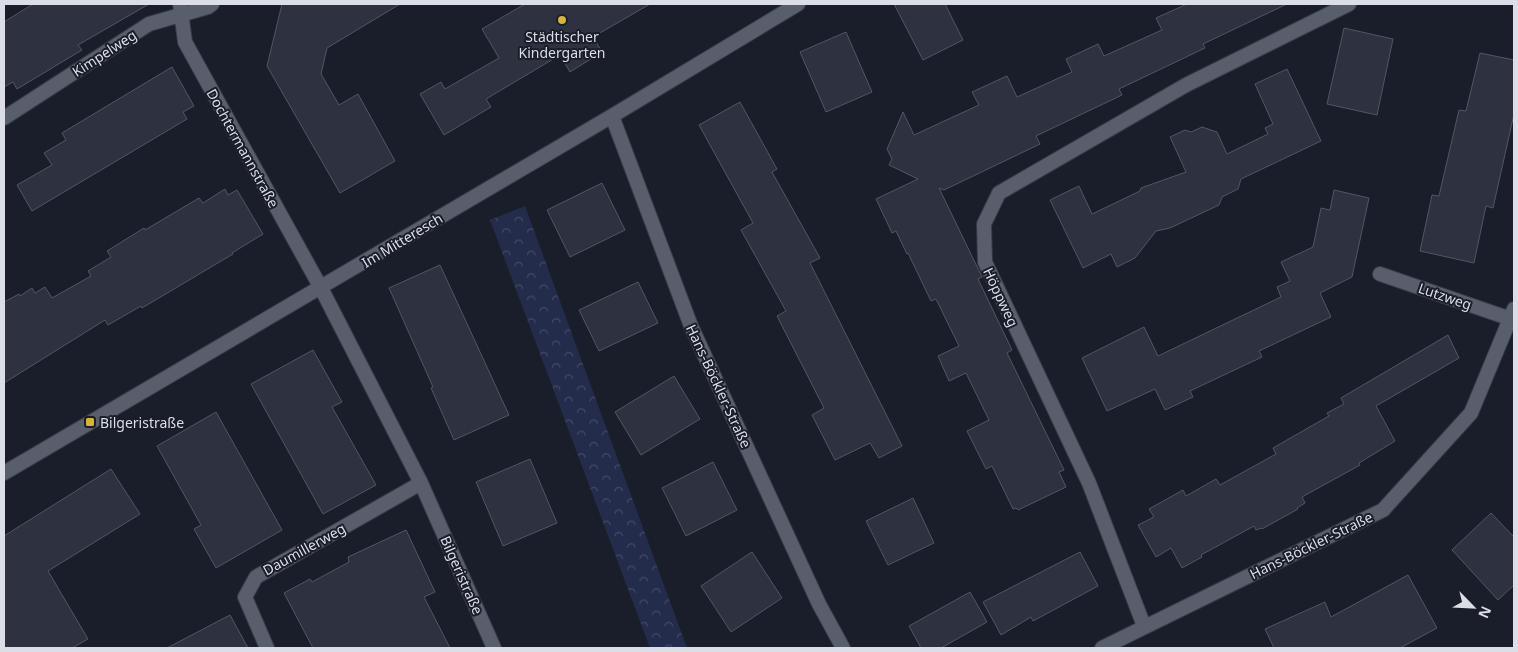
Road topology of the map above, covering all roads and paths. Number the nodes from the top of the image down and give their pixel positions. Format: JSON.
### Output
{"nodes":[{"id":1,"x":212,"y":4,"type":"edge"},
{"id":2,"x":798,"y":4,"type":"edge"},
{"id":3,"x":1349,"y":4,"type":"edge"},
{"id":4,"x":181,"y":9,"type":"edge"},
{"id":5,"x":612,"y":116,"type":"junction"},
{"id":6,"x":4,"y":118,"type":"edge"},
{"id":7,"x":1380,"y":274,"type":"dead end"},
{"id":8,"x":320,"y":288,"type":"junction"},
{"id":9,"x":1512,"y":314,"type":"edge"},
{"id":10,"x":4,"y":473,"type":"edge"},
{"id":11,"x":421,"y":483,"type":"junction"},
{"id":12,"x":1144,"y":626,"type":"junction"},
{"id":13,"x":267,"y":648,"type":"edge"},
{"id":14,"x":494,"y":648,"type":"edge"},
{"id":15,"x":843,"y":648,"type":"edge"},
{"id":16,"x":1102,"y":648,"type":"edge"}],
"edges":[{"from":1,"to":4,"type":"street","name":"Kimpelweg"},
{"from":2,"to":5,"type":"street","name":"Im Mitteresch"},
{"from":3,"to":12,"type":"street","name":"Höppweg"},
{"from":4,"to":6,"type":"street","name":"Kimpelweg"},
{"from":4,"to":8,"type":"street","name":"Dochtermannstraße"},
{"from":5,"to":8,"type":"street","name":"Im Mitteresch"},
{"from":5,"to":15,"type":"street","name":"Hans-Böckler-Straße"},
{"from":7,"to":9,"type":"street","name":"Lutzweg"},
{"from":8,"to":10,"type":"street","name":"Im Mitteresch"},
{"from":8,"to":11,"type":"street","name":"Bilgeristraße"},
{"from":9,"to":12,"type":"street","name":"Hans-Böckler-Straße"},
{"from":11,"to":13,"type":"street","name":"Daumillerweg"},
{"from":11,"to":14,"type":"street","name":"Bilgeristraße"},
{"from":12,"to":16,"type":"street","name":"Hans-Böckler-Straße"}]}
